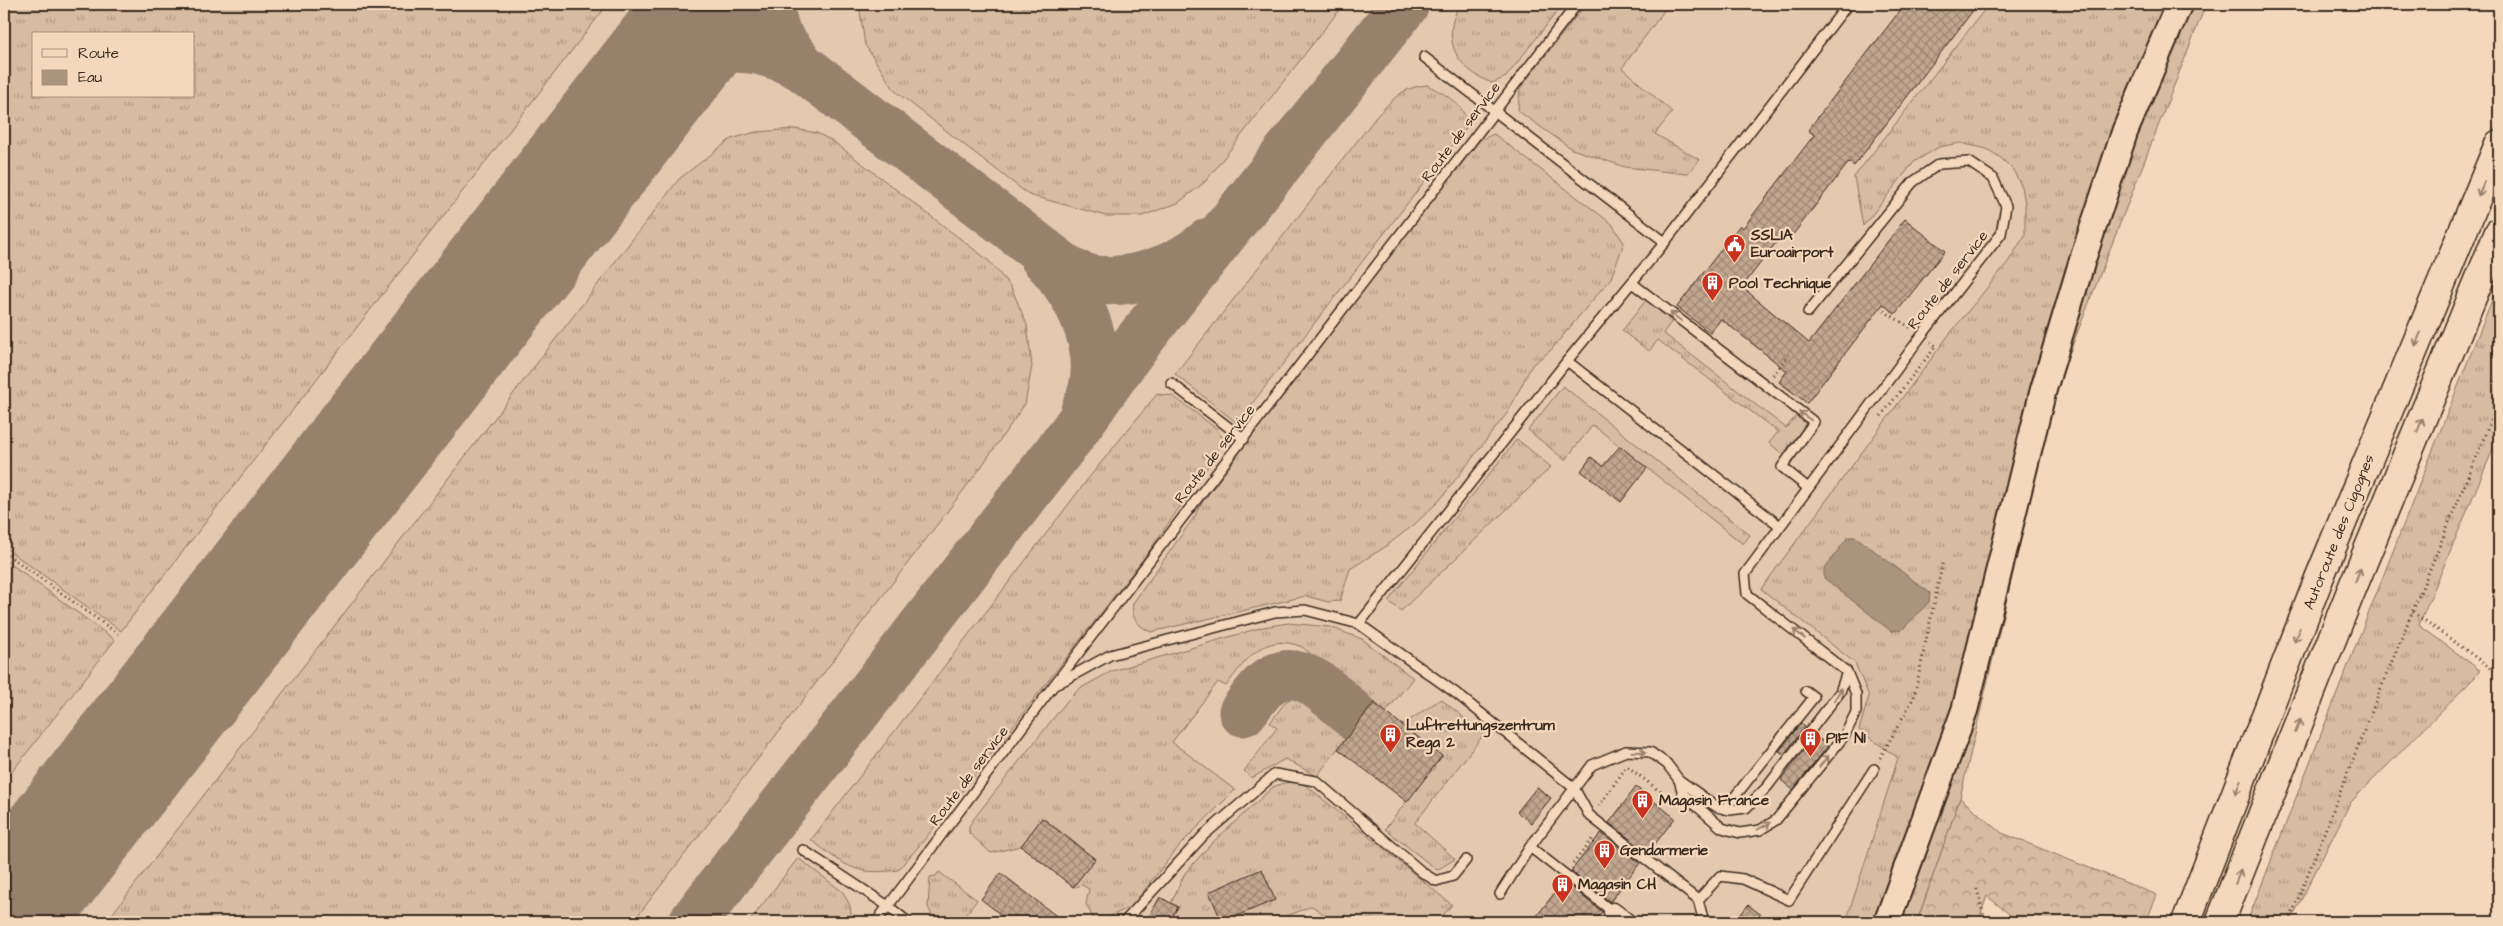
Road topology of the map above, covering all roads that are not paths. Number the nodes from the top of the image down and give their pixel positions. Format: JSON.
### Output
{"nodes":[{"id":1,"x":1577,"y":4,"type":"edge"},
{"id":2,"x":1848,"y":4,"type":"edge"},
{"id":3,"x":2179,"y":4,"type":"edge"},
{"id":4,"x":1424,"y":57,"type":"dead end"},
{"id":5,"x":1495,"y":110,"type":"junction"},
{"id":6,"x":2499,"y":144,"type":"edge"},
{"id":7,"x":2499,"y":232,"type":"edge"},
{"id":8,"x":1665,"y":242,"type":"junction"},
{"id":9,"x":1632,"y":283,"type":"junction"},
{"id":10,"x":1808,"y":312,"type":"dead end"},
{"id":11,"x":1567,"y":361,"type":"junction"},
{"id":12,"x":1171,"y":383,"type":"dead end"},
{"id":13,"x":1244,"y":439,"type":"junction"},
{"id":14,"x":1808,"y":488,"type":"junction"},
{"id":15,"x":1780,"y":526,"type":"junction"},
{"id":16,"x":1358,"y":624,"type":"junction"},
{"id":17,"x":1847,"y":672,"type":"junction"},
{"id":18,"x":1054,"y":685,"type":"junction"},
{"id":19,"x":1806,"y":691,"type":"dead end"},
{"id":20,"x":1874,"y":769,"type":"road end"},
{"id":21,"x":1678,"y":780,"type":"junction"},
{"id":22,"x":1574,"y":788,"type":"junction"},
{"id":23,"x":1724,"y":809,"type":"junction"},
{"id":24,"x":1530,"y":847,"type":"junction"},
{"id":25,"x":803,"y":850,"type":"dead end"},
{"id":26,"x":1466,"y":860,"type":"dead end"},
{"id":27,"x":1500,"y":894,"type":"dead end"},
{"id":28,"x":1698,"y":900,"type":"junction"},
{"id":29,"x":888,"y":906,"type":"junction"},
{"id":30,"x":1619,"y":917,"type":"edge"},
{"id":31,"x":876,"y":922,"type":"edge"},
{"id":32,"x":908,"y":922,"type":"edge"},
{"id":33,"x":1124,"y":922,"type":"edge"},
{"id":34,"x":1704,"y":922,"type":"edge"},
{"id":35,"x":1886,"y":922,"type":"edge"},
{"id":36,"x":2186,"y":922,"type":"edge"},
{"id":37,"x":2220,"y":922,"type":"edge"}],
"edges":[{"from":1,"to":5,"type":"lane","name":"Route de service"},
{"from":2,"to":8,"type":"lane"},
{"from":3,"to":35,"type":"main road"},
{"from":4,"to":5,"type":"lane"},
{"from":5,"to":8,"type":"lane"},
{"from":5,"to":13,"type":"lane","name":"Route de service"},
{"from":6,"to":36,"type":"highway","name":"Autoroute des Cigognes","one_way":true},
{"from":37,"to":7,"type":"highway","one_way":true},
{"from":8,"to":9,"type":"lane"},
{"from":9,"to":11,"type":"lane"},
{"from":14,"to":9,"type":"lane","one_way":true},
{"from":10,"to":14,"type":"lane","name":"Route de service"},
{"from":11,"to":15,"type":"lane"},
{"from":11,"to":16,"type":"lane"},
{"from":12,"to":13,"type":"lane"},
{"from":13,"to":18,"type":"lane","name":"Route de service"},
{"from":14,"to":15,"type":"lane","name":"Route de service"},
{"from":17,"to":15,"type":"lane","name":"Route de service","one_way":true},
{"from":16,"to":18,"type":"lane"},
{"from":16,"to":22,"type":"lane"},
{"from":21,"to":17,"type":"lane","one_way":true},
{"from":23,"to":17,"type":"lane","one_way":true},
{"from":18,"to":29,"type":"lane","name":"Route de service"},
{"from":19,"to":23,"type":"lane"},
{"from":20,"to":28,"type":"lane"},
{"from":22,"to":21,"type":"lane","one_way":true},
{"from":21,"to":23,"type":"lane"},
{"from":22,"to":24,"type":"lane"},
{"from":22,"to":28,"type":"lane"},
{"from":24,"to":27,"type":"lane"},
{"from":24,"to":30,"type":"lane"},
{"from":25,"to":29,"type":"lane"},
{"from":26,"to":33,"type":"lane"},
{"from":28,"to":34,"type":"lane"},
{"from":29,"to":31,"type":"lane","name":"Route de service"},
{"from":29,"to":32,"type":"lane"}]}
